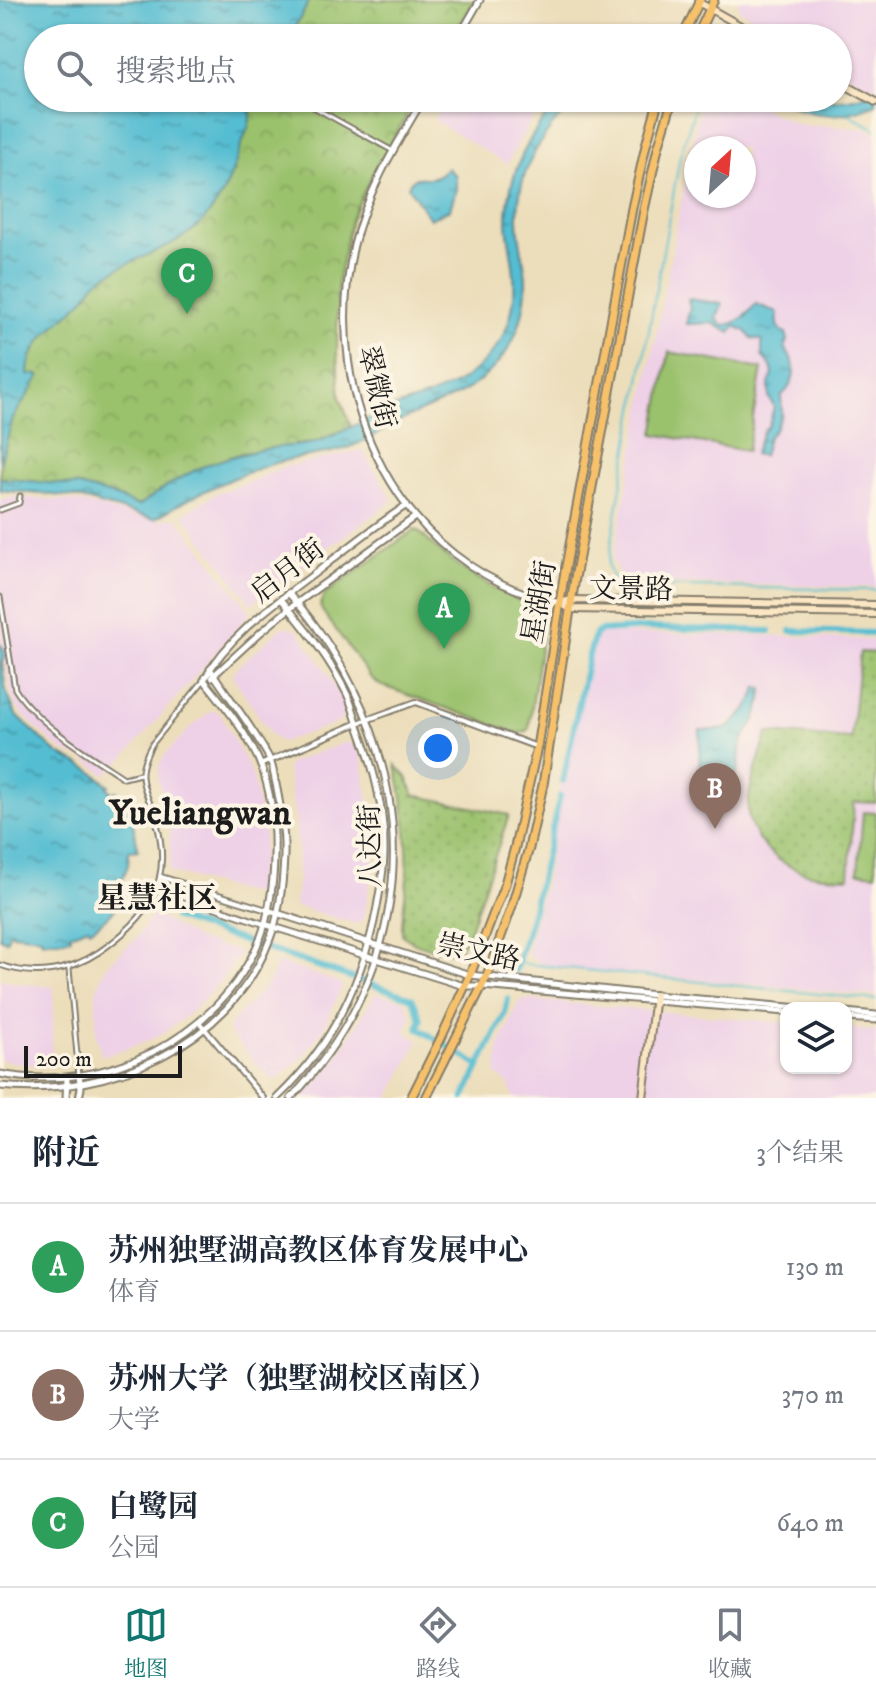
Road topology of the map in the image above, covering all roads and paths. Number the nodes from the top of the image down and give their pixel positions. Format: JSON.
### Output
{"nodes":[{"id":1,"x":480,"y":0,"type":"edge"},
{"id":2,"x":698,"y":1,"type":"edge"},
{"id":3,"x":711,"y":4,"type":"edge"},
{"id":4,"x":466,"y":24,"type":"edge"},
{"id":5,"x":687,"y":24,"type":"edge"},
{"id":6,"x":702,"y":24,"type":"edge"},
{"id":7,"x":741,"y":24,"type":"edge"},
{"id":8,"x":852,"y":89,"type":"edge"},
{"id":9,"x":876,"y":102,"type":"edge"},
{"id":10,"x":322,"y":112,"type":"edge"},
{"id":11,"x":416,"y":112,"type":"edge"},
{"id":12,"x":655,"y":112,"type":"edge"},
{"id":13,"x":669,"y":112,"type":"edge"},
{"id":14,"x":393,"y":151,"type":"junction"},
{"id":15,"x":20,"y":496,"type":"dead end"},
{"id":16,"x":407,"y":505,"type":"junction"},
{"id":17,"x":0,"y":510,"type":"edge"},
{"id":18,"x":415,"y":517,"type":"junction"},
{"id":19,"x":288,"y":593,"type":"junction"},
{"id":20,"x":0,"y":597,"type":"edge"},
{"id":21,"x":281,"y":599,"type":"junction"},
{"id":22,"x":572,"y":600,"type":"junction"},
{"id":23,"x":297,"y":603,"type":"junction"},
{"id":24,"x":560,"y":603,"type":"junction"},
{"id":25,"x":876,"y":605,"type":"edge"},
{"id":26,"x":289,"y":609,"type":"junction"},
{"id":27,"x":571,"y":609,"type":"junction"},
{"id":28,"x":876,"y":614,"type":"edge"},
{"id":29,"x":210,"y":669,"type":"junction"},
{"id":30,"x":214,"y":676,"type":"junction"},
{"id":31,"x":204,"y":680,"type":"junction"},
{"id":32,"x":368,"y":719,"type":"junction"},
{"id":33,"x":358,"y":723,"type":"junction"},
{"id":34,"x":537,"y":747,"type":"junction"},
{"id":35,"x":270,"y":761,"type":"junction"},
{"id":36,"x":260,"y":765,"type":"junction"},
{"id":37,"x":140,"y":774,"type":"junction"},
{"id":38,"x":161,"y":877,"type":"junction"},
{"id":39,"x":158,"y":888,"type":"junction"},
{"id":40,"x":267,"y":910,"type":"junction"},
{"id":41,"x":277,"y":913,"type":"junction"},
{"id":42,"x":264,"y":924,"type":"junction"},
{"id":43,"x":274,"y":927,"type":"junction"},
{"id":44,"x":369,"y":943,"type":"junction"},
{"id":45,"x":379,"y":946,"type":"junction"},
{"id":46,"x":365,"y":957,"type":"junction"},
{"id":47,"x":376,"y":960,"type":"junction"},
{"id":48,"x":0,"y":965,"type":"edge"},
{"id":49,"x":69,"y":967,"type":"junction"},
{"id":50,"x":470,"y":975,"type":"junction"},
{"id":51,"x":484,"y":982,"type":"junction"},
{"id":52,"x":464,"y":986,"type":"junction"},
{"id":53,"x":654,"y":998,"type":"junction"},
{"id":54,"x":780,"y":1007,"type":"edge"},
{"id":55,"x":780,"y":1011,"type":"edge"},
{"id":56,"x":852,"y":1016,"type":"edge"},
{"id":57,"x":876,"y":1018,"type":"edge"},
{"id":58,"x":199,"y":1022,"type":"junction"},
{"id":59,"x":205,"y":1029,"type":"junction"},
{"id":60,"x":0,"y":1074,"type":"edge"},
{"id":61,"x":79,"y":1076,"type":"junction"},
{"id":62,"x":67,"y":1078,"type":"junction"},
{"id":63,"x":0,"y":1086,"type":"edge"},
{"id":64,"x":81,"y":1088,"type":"junction"},
{"id":65,"x":67,"y":1090,"type":"junction"},
{"id":66,"x":66,"y":1098,"type":"edge"},
{"id":67,"x":79,"y":1098,"type":"edge"},
{"id":68,"x":263,"y":1098,"type":"edge"},
{"id":69,"x":277,"y":1098,"type":"edge"},
{"id":70,"x":291,"y":1098,"type":"edge"},
{"id":71,"x":411,"y":1098,"type":"edge"},
{"id":72,"x":426,"y":1098,"type":"edge"},
{"id":73,"x":643,"y":1098,"type":"edge"}],
"edges":[{"from":1,"to":4,"type":"street"},
{"from":2,"to":3,"type":"main road"},
{"from":2,"to":5,"type":"main road"},
{"from":3,"to":6,"type":"main road"},
{"from":3,"to":7,"type":"main road"},
{"from":8,"to":9,"type":"main road"},
{"from":10,"to":14,"type":"street"},
{"from":11,"to":14,"type":"street","name":"翠微街"},
{"from":12,"to":24,"type":"main road","name":"星湖街"},
{"from":13,"to":22,"type":"main road","name":"星湖街"},
{"from":14,"to":16,"type":"street","name":"翠微街"},
{"from":15,"to":17,"type":"street"},
{"from":16,"to":18,"type":"street","name":"翠微街"},
{"from":16,"to":19,"type":"street","name":"启月街"},
{"from":18,"to":23,"type":"street","name":"启月街"},
{"from":18,"to":24,"type":"street","name":"翠微街"},
{"from":19,"to":21,"type":"street","name":"启月街"},
{"from":19,"to":23,"type":"street","name":"八达街"},
{"from":20,"to":37,"type":"street"},
{"from":21,"to":26,"type":"street","name":"八达街"},
{"from":21,"to":29,"type":"street","name":"启月街"},
{"from":22,"to":24,"type":"main road","name":"文景路"},
{"from":22,"to":25,"type":"main road","name":"文景路"},
{"from":22,"to":27,"type":"main road","name":"星湖街"},
{"from":23,"to":26,"type":"street","name":"启月街"},
{"from":23,"to":32,"type":"street","name":"八达街"},
{"from":24,"to":27,"type":"main road","name":"文景路"},
{"from":24,"to":34,"type":"main road","name":"星湖街"},
{"from":26,"to":30,"type":"street","name":"启月街"},
{"from":26,"to":33,"type":"street","name":"八达街"},
{"from":27,"to":28,"type":"main road","name":"文景路"},
{"from":27,"to":51,"type":"main road","name":"星湖街"},
{"from":29,"to":30,"type":"street"},
{"from":29,"to":31,"type":"street","name":"启月街"},
{"from":30,"to":31,"type":"street","name":"启月街"},
{"from":30,"to":35,"type":"street"},
{"from":31,"to":36,"type":"street"},
{"from":31,"to":37,"type":"street","name":"启月街"},
{"from":32,"to":33,"type":"street"},
{"from":32,"to":34,"type":"street"},
{"from":32,"to":45,"type":"street","name":"八达街"},
{"from":33,"to":35,"type":"street"},
{"from":33,"to":44,"type":"street","name":"八达街"},
{"from":34,"to":50,"type":"main road","name":"星湖街"},
{"from":35,"to":36,"type":"street"},
{"from":35,"to":41,"type":"street"},
{"from":36,"to":40,"type":"street"},
{"from":37,"to":38,"type":"street"},
{"from":38,"to":39,"type":"street"},
{"from":38,"to":40,"type":"street","name":"崇文路"},
{"from":39,"to":42,"type":"street","name":"崇文路"},
{"from":39,"to":49,"type":"street"},
{"from":40,"to":41,"type":"street","name":"崇文路"},
{"from":40,"to":42,"type":"street"},
{"from":41,"to":43,"type":"street"},
{"from":41,"to":44,"type":"street","name":"崇文路"},
{"from":42,"to":43,"type":"street","name":"崇文路"},
{"from":42,"to":58,"type":"street"},
{"from":43,"to":46,"type":"street","name":"崇文路"},
{"from":43,"to":59,"type":"street"},
{"from":44,"to":45,"type":"street","name":"崇文路"},
{"from":44,"to":46,"type":"street","name":"八达街"},
{"from":45,"to":47,"type":"street","name":"八达街"},
{"from":45,"to":50,"type":"street","name":"崇文路"},
{"from":46,"to":47,"type":"street","name":"崇文路"},
{"from":46,"to":69,"type":"street","name":"八达街"},
{"from":47,"to":52,"type":"street","name":"崇文路"},
{"from":47,"to":70,"type":"street","name":"八达街"},
{"from":48,"to":49,"type":"street"},
{"from":49,"to":61,"type":"street"},
{"from":50,"to":51,"type":"street","name":"崇文路"},
{"from":50,"to":52,"type":"main road","name":"星湖街"},
{"from":51,"to":52,"type":"street","name":"崇文路"},
{"from":51,"to":53,"type":"street","name":"崇文路"},
{"from":51,"to":53,"type":"street","name":"崇文路"},
{"from":51,"to":72,"type":"main road","name":"星湖街"},
{"from":52,"to":71,"type":"main road","name":"星湖街"},
{"from":53,"to":54,"type":"street","name":"崇文路"},
{"from":53,"to":55,"type":"street","name":"崇文路"},
{"from":53,"to":73,"type":"main road"},
{"from":56,"to":57,"type":"street"},
{"from":58,"to":59,"type":"street"},
{"from":58,"to":61,"type":"street"},
{"from":59,"to":64,"type":"street"},
{"from":59,"to":68,"type":"street"},
{"from":60,"to":62,"type":"street"},
{"from":61,"to":62,"type":"street"},
{"from":61,"to":64,"type":"street"},
{"from":62,"to":65,"type":"street"},
{"from":63,"to":65,"type":"street"},
{"from":64,"to":65,"type":"street"},
{"from":64,"to":67,"type":"street"},
{"from":65,"to":66,"type":"street"}]}
